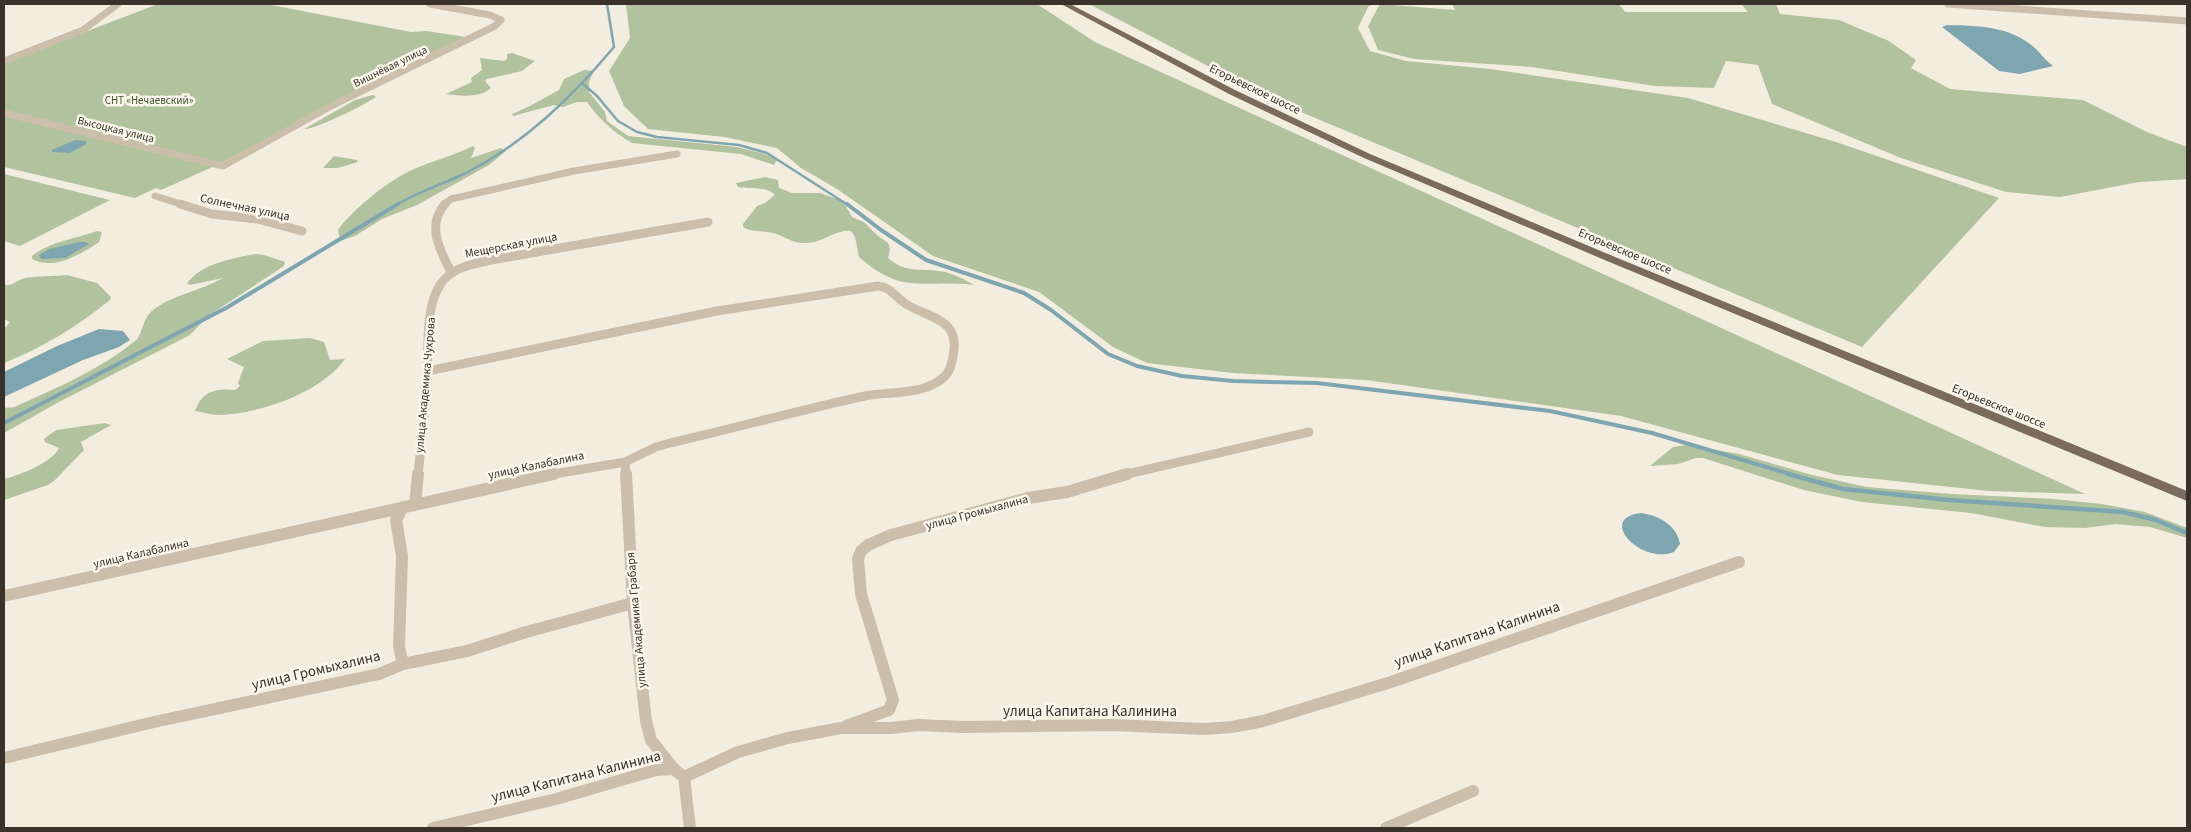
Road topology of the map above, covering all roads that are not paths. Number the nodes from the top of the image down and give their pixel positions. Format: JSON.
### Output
{"nodes":[{"id":1,"x":118,"y":4,"type":"edge"},
{"id":2,"x":430,"y":4,"type":"edge"},
{"id":3,"x":1065,"y":4,"type":"edge"},
{"id":4,"x":1948,"y":4,"type":"edge"},
{"id":5,"x":2187,"y":20,"type":"edge"},
{"id":6,"x":4,"y":61,"type":"edge"},
{"id":7,"x":4,"y":113,"type":"edge"},
{"id":8,"x":677,"y":154,"type":"dead end"},
{"id":9,"x":223,"y":166,"type":"joint"},
{"id":10,"x":155,"y":196,"type":"dead end"},
{"id":11,"x":708,"y":222,"type":"dead end"},
{"id":12,"x":302,"y":231,"type":"dead end"},
{"id":13,"x":452,"y":272,"type":"junction"},
{"id":14,"x":428,"y":371,"type":"junction"},
{"id":15,"x":1309,"y":432,"type":"dead end"},
{"id":16,"x":625,"y":462,"type":"junction"},
{"id":17,"x":2187,"y":496,"type":"edge"},
{"id":18,"x":415,"y":505,"type":"junction"},
{"id":19,"x":403,"y":507,"type":"junction"},
{"id":20,"x":1739,"y":562,"type":"dead end"},
{"id":21,"x":4,"y":596,"type":"edge"},
{"id":22,"x":633,"y":603,"type":"junction"},
{"id":23,"x":403,"y":664,"type":"junction"},
{"id":24,"x":840,"y":728,"type":"junction"},
{"id":25,"x":4,"y":758,"type":"edge"},
{"id":26,"x":679,"y":773,"type":"junction"},
{"id":27,"x":1472,"y":791,"type":"dead end"},
{"id":28,"x":434,"y":828,"type":"edge"},
{"id":29,"x":690,"y":828,"type":"edge"},
{"id":30,"x":1386,"y":828,"type":"edge"}],
"edges":[{"from":1,"to":6,"type":"street"},
{"from":2,"to":9,"type":"street","name":"Вишнёвая улица"},
{"from":3,"to":17,"type":"main road","name":"Егорьевское шоссе"},
{"from":4,"to":5,"type":"street"},
{"from":7,"to":9,"type":"street","name":"Высоцкая улица"},
{"from":8,"to":13,"type":"street","name":"Мещерская улица"},
{"from":10,"to":12,"type":"street","name":"Солнечная улица"},
{"from":11,"to":13,"type":"street","name":"Мещерская улица"},
{"from":13,"to":14,"type":"street","name":"улица Академика Чухрова"},
{"from":14,"to":16,"type":"street","name":"улица Калабалина"},
{"from":14,"to":18,"type":"street","name":"улица Академика Чухрова"},
{"from":15,"to":24,"type":"street","name":"улица Громыхалина"},
{"from":16,"to":18,"type":"street","name":"улица Калабалина"},
{"from":16,"to":22,"type":"street","name":"улица Академика Грабаря"},
{"from":18,"to":19,"type":"street","name":"улица Калабалина"},
{"from":19,"to":21,"type":"street","name":"улица Калабалина"},
{"from":19,"to":23,"type":"street"},
{"from":20,"to":24,"type":"street","name":"улица Капитана Калинина"},
{"from":22,"to":23,"type":"street","name":"улица Громыхалина"},
{"from":22,"to":26,"type":"street","name":"улица Академика Грабаря"},
{"from":23,"to":25,"type":"street","name":"улица Громыхалина"},
{"from":24,"to":26,"type":"street","name":"улица Капитана Калинина"},
{"from":26,"to":28,"type":"street","name":"улица Капитана Калинина"},
{"from":26,"to":29,"type":"street"},
{"from":27,"to":30,"type":"street"}]}
